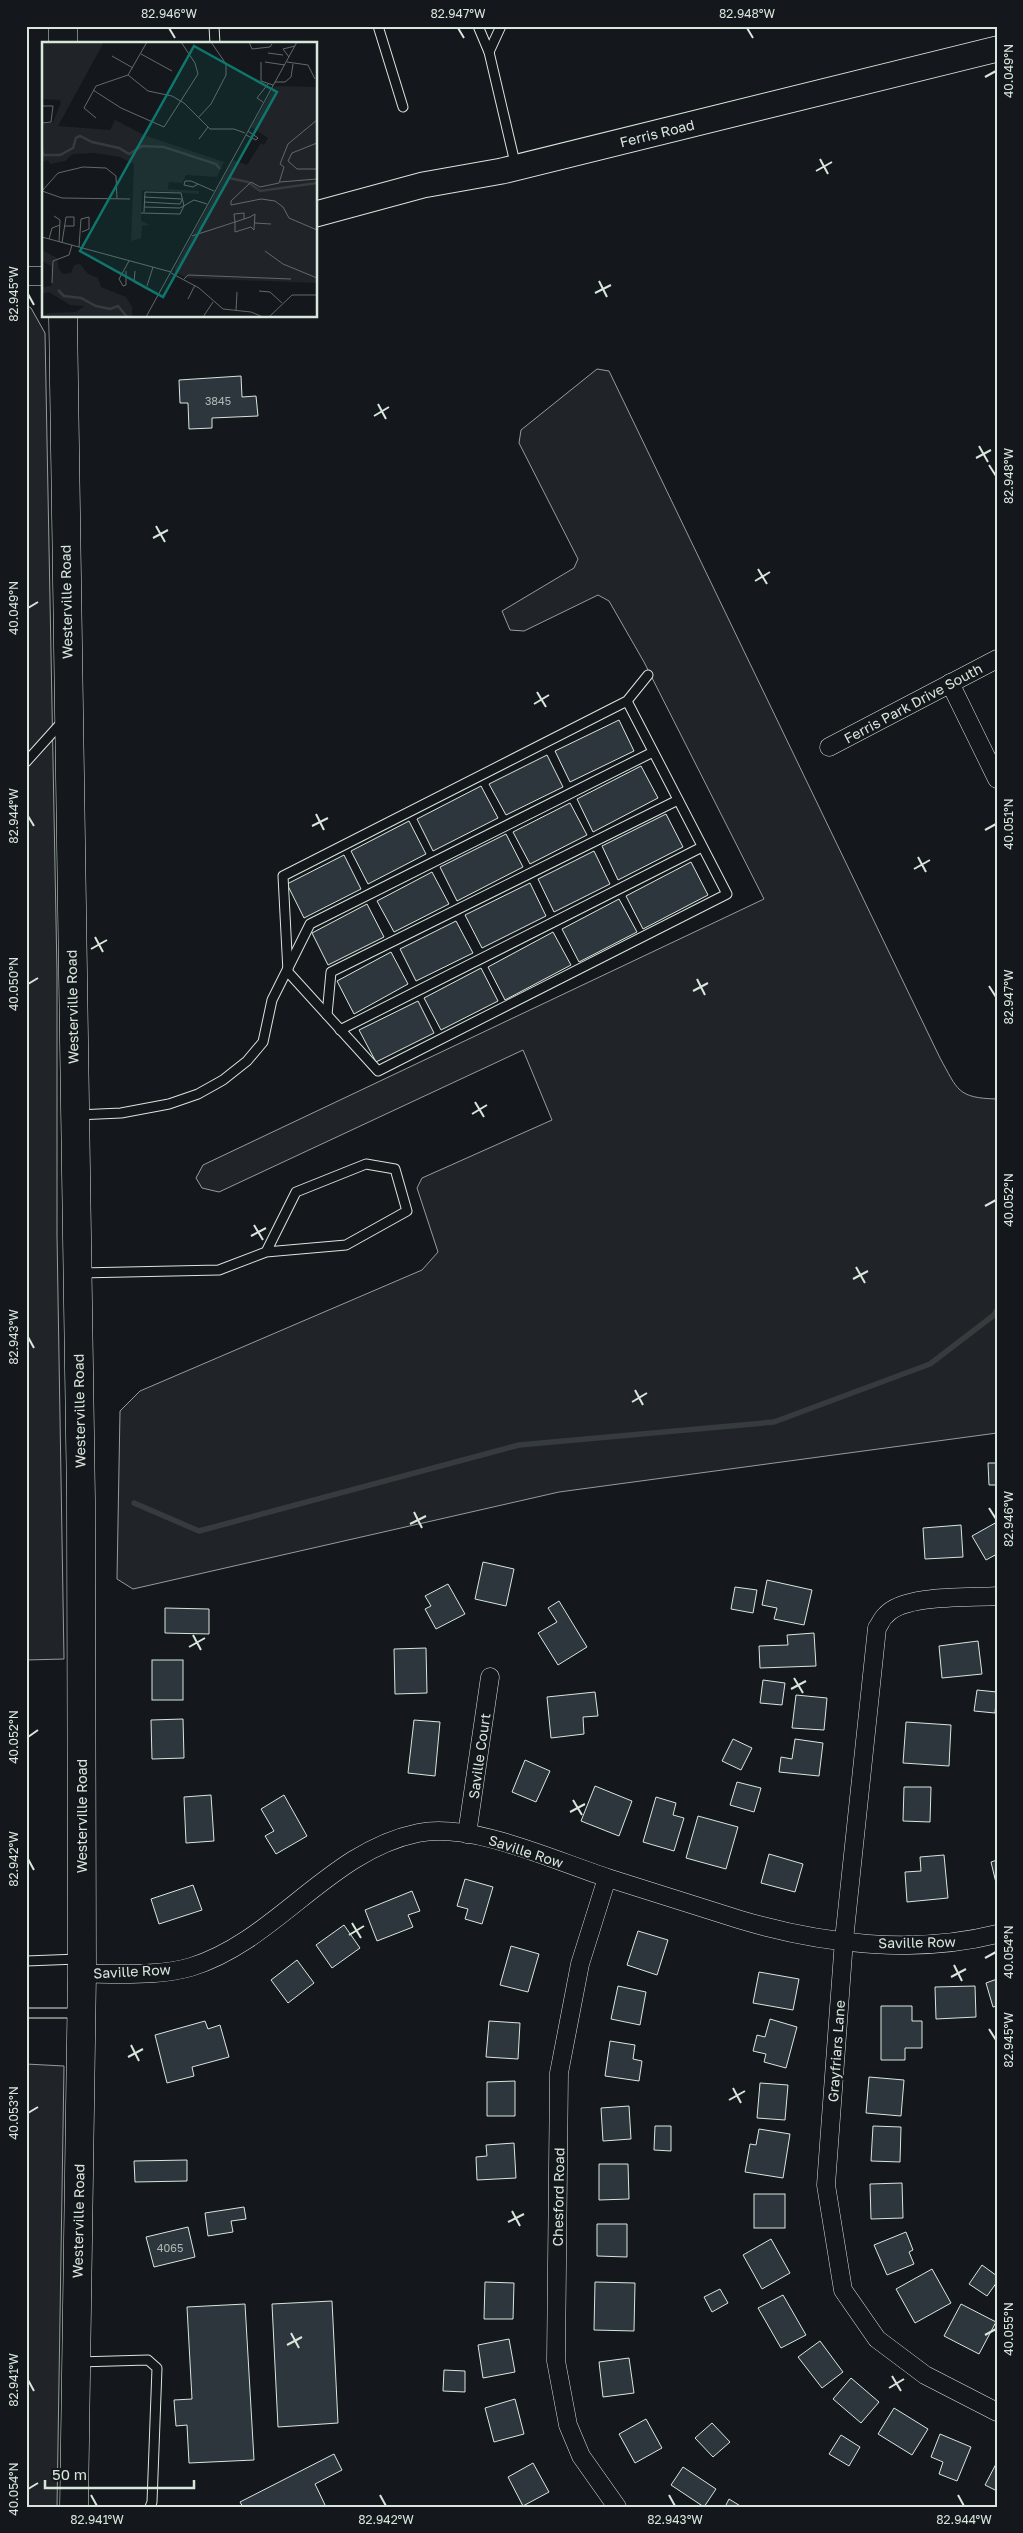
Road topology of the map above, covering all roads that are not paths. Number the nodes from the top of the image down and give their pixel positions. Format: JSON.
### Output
{"nodes":[{"id":1,"x":62,"y":26,"type":"edge"},
{"id":2,"x":214,"y":26,"type":"edge"},
{"id":3,"x":378,"y":26,"type":"edge"},
{"id":4,"x":478,"y":26,"type":"edge"},
{"id":5,"x":501,"y":26,"type":"edge"},
{"id":6,"x":63,"y":42,"type":"edge"},
{"id":7,"x":215,"y":42,"type":"edge"},
{"id":8,"x":997,"y":49,"type":"edge"},
{"id":9,"x":489,"y":52,"type":"junction"},
{"id":10,"x":403,"y":107,"type":"dead end"},
{"id":11,"x":516,"y":167,"type":"junction"},
{"id":12,"x":318,"y":213,"type":"edge"},
{"id":13,"x":26,"y":276,"type":"edge"},
{"id":14,"x":42,"y":276,"type":"edge"},
{"id":15,"x":63,"y":318,"type":"edge"},
{"id":16,"x":997,"y":659,"type":"edge"},
{"id":17,"x":648,"y":675,"type":"dead end"},
{"id":18,"x":950,"y":683,"type":"junction"},
{"id":19,"x":627,"y":701,"type":"junction"},
{"id":20,"x":68,"y":716,"type":"junction"},
{"id":21,"x":829,"y":747,"type":"dead end"},
{"id":22,"x":653,"y":752,"type":"junction"},
{"id":23,"x":26,"y":762,"type":"edge"},
{"id":24,"x":997,"y":778,"type":"edge"},
{"id":25,"x":678,"y":800,"type":"junction"},
{"id":26,"x":702,"y":847,"type":"junction"},
{"id":27,"x":288,"y":972,"type":"junction"},
{"id":28,"x":327,"y":1015,"type":"junction"},
{"id":29,"x":340,"y":1030,"type":"junction"},
{"id":30,"x":74,"y":1115,"type":"junction"},
{"id":31,"x":266,"y":1252,"type":"junction"},
{"id":32,"x":77,"y":1273,"type":"junction"},
{"id":33,"x":997,"y":1596,"type":"edge"},
{"id":34,"x":490,"y":1677,"type":"dead end"},
{"id":35,"x":467,"y":1834,"type":"junction"},
{"id":36,"x":607,"y":1878,"type":"junction"},
{"id":37,"x":997,"y":1934,"type":"edge"},
{"id":38,"x":844,"y":1940,"type":"junction"},
{"id":39,"x":26,"y":1962,"type":"edge"},
{"id":40,"x":81,"y":1966,"type":"junction"},
{"id":41,"x":26,"y":2013,"type":"edge"},
{"id":42,"x":80,"y":2013,"type":"junction"},
{"id":43,"x":76,"y":2362,"type":"junction"},
{"id":44,"x":997,"y":2412,"type":"edge"},
{"id":45,"x":74,"y":2507,"type":"edge"},
{"id":46,"x":150,"y":2507,"type":"edge"},
{"id":47,"x":617,"y":2507,"type":"edge"}],
"edges":[{"from":1,"to":6,"type":"main road"},
{"from":2,"to":7,"type":"lane"},
{"from":3,"to":10,"type":"lane"},
{"from":4,"to":9,"type":"lane"},
{"from":5,"to":9,"type":"lane"},
{"from":8,"to":11,"type":"main road","name":"Ferris Road"},
{"from":9,"to":11,"type":"lane"},
{"from":11,"to":12,"type":"main road","name":"Ferris Road"},
{"from":13,"to":14,"type":"street"},
{"from":15,"to":20,"type":"main road","name":"Westerville Road"},
{"from":16,"to":18,"type":"street","name":"Ferris Park Drive South"},
{"from":17,"to":19,"type":"lane"},
{"from":18,"to":21,"type":"street","name":"Ferris Park Drive South"},
{"from":18,"to":24,"type":"street"},
{"from":19,"to":22,"type":"lane"},
{"from":19,"to":27,"type":"lane"},
{"from":20,"to":23,"type":"lane"},
{"from":20,"to":30,"type":"main road","name":"Westerville Road"},
{"from":22,"to":25,"type":"lane"},
{"from":22,"to":27,"type":"lane"},
{"from":25,"to":26,"type":"lane"},
{"from":25,"to":28,"type":"lane"},
{"from":26,"to":29,"type":"lane"},
{"from":26,"to":29,"type":"lane"},
{"from":27,"to":28,"type":"lane"},
{"from":27,"to":30,"type":"lane"},
{"from":28,"to":29,"type":"lane"},
{"from":30,"to":32,"type":"main road","name":"Westerville Road"},
{"from":31,"to":31,"type":"lane"},
{"from":31,"to":32,"type":"lane"},
{"from":32,"to":40,"type":"main road","name":"Westerville Road"},
{"from":33,"to":38,"type":"street","name":"Grayfriars Lane"},
{"from":34,"to":35,"type":"street","name":"Saville Court"},
{"from":35,"to":36,"type":"street","name":"Saville Row"},
{"from":35,"to":40,"type":"street","name":"Saville Row"},
{"from":36,"to":38,"type":"street","name":"Saville Row"},
{"from":36,"to":47,"type":"street","name":"Chesford Road"},
{"from":37,"to":38,"type":"street","name":"Saville Row"},
{"from":38,"to":44,"type":"street","name":"Grayfriars Lane"},
{"from":39,"to":40,"type":"lane"},
{"from":40,"to":42,"type":"main road","name":"Westerville Road"},
{"from":41,"to":42,"type":"lane"},
{"from":42,"to":43,"type":"main road","name":"Westerville Road"},
{"from":43,"to":45,"type":"main road","name":"Westerville Road"},
{"from":43,"to":46,"type":"lane"}]}
